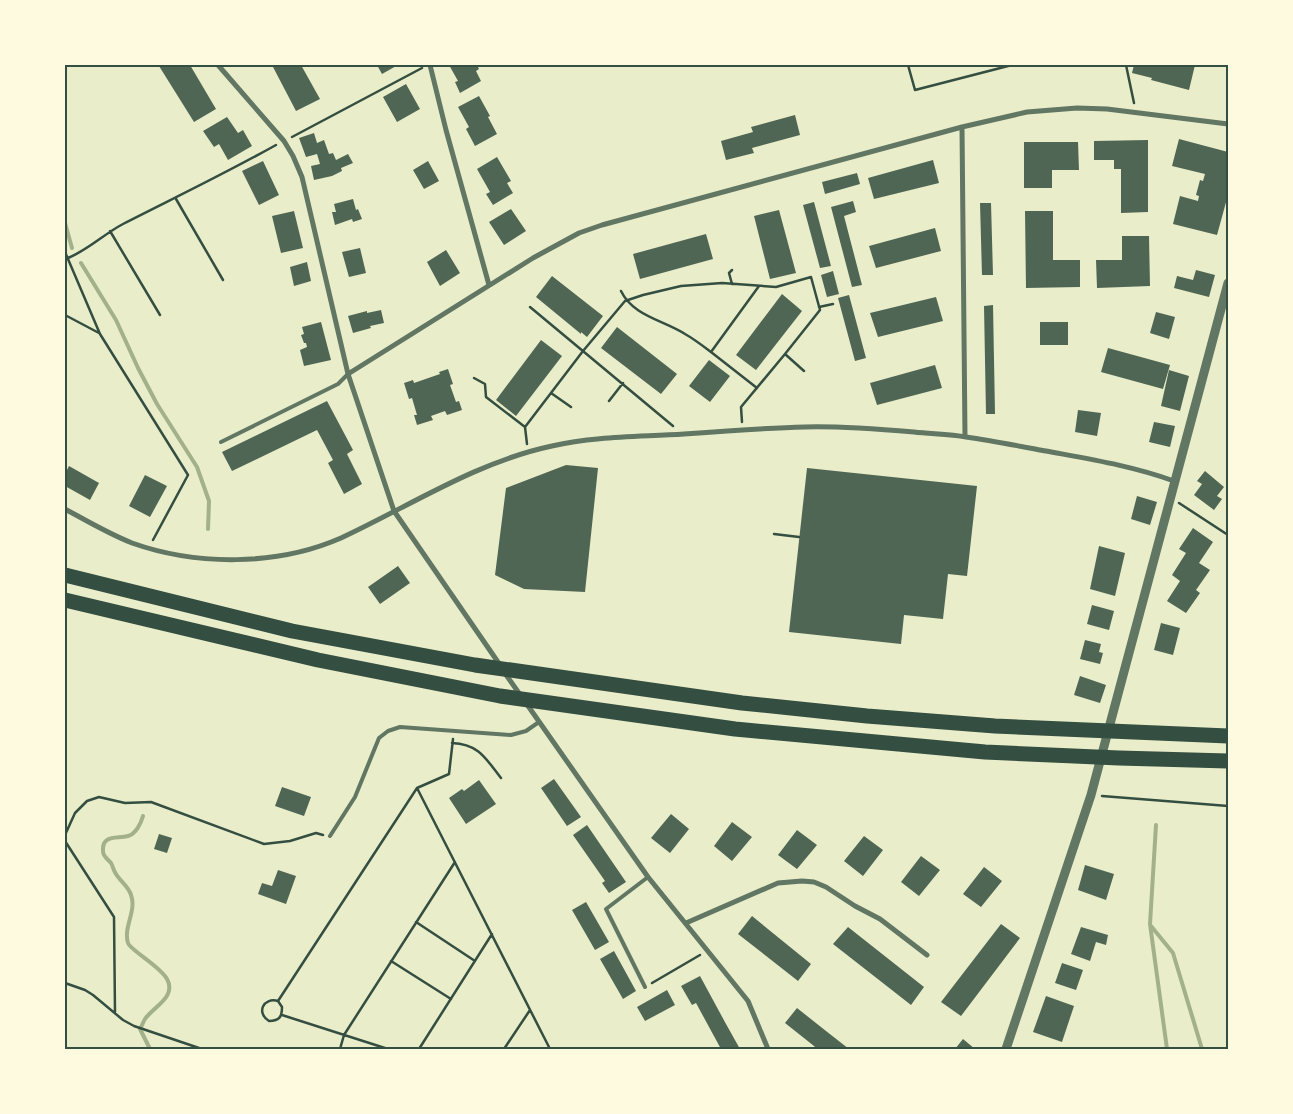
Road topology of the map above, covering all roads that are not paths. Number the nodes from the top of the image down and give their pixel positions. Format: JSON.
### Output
{"nodes":[{"id":1,"x":218,"y":65,"type":"edge"},
{"id":2,"x":429,"y":65,"type":"edge"},
{"id":3,"x":1228,"y":124,"type":"edge"},
{"id":4,"x":962,"y":127,"type":"junction"},
{"id":5,"x":1228,"y":284,"type":"edge"},
{"id":6,"x":489,"y":285,"type":"junction"},
{"id":7,"x":348,"y":374,"type":"junction"},
{"id":8,"x":965,"y":437,"type":"junction"},
{"id":9,"x":221,"y":442,"type":"dead end"},
{"id":10,"x":1174,"y":481,"type":"junction"},
{"id":11,"x":65,"y":509,"type":"edge"},
{"id":12,"x":394,"y":511,"type":"junction"},
{"id":13,"x":65,"y":575,"type":"edge"},
{"id":14,"x":65,"y":600,"type":"edge"},
{"id":15,"x":539,"y":722,"type":"junction"},
{"id":16,"x":1228,"y":736,"type":"edge"},
{"id":17,"x":1228,"y":761,"type":"edge"},
{"id":18,"x":330,"y":836,"type":"road end"},
{"id":19,"x":648,"y":877,"type":"junction"},
{"id":20,"x":686,"y":923,"type":"junction"},
{"id":21,"x":927,"y":955,"type":"dead end"},
{"id":22,"x":645,"y":987,"type":"road end"},
{"id":23,"x":768,"y":1049,"type":"edge"},
{"id":24,"x":1006,"y":1049,"type":"edge"}],
"edges":[{"from":1,"to":7,"type":"street"},
{"from":2,"to":6,"type":"street"},
{"from":3,"to":4,"type":"street"},
{"from":4,"to":6,"type":"street"},
{"from":4,"to":8,"type":"street"},
{"from":5,"to":10,"type":"street"},
{"from":6,"to":7,"type":"street"},
{"from":7,"to":9,"type":"lane"},
{"from":7,"to":12,"type":"street"},
{"from":8,"to":10,"type":"street"},
{"from":8,"to":12,"type":"street"},
{"from":10,"to":24,"type":"street"},
{"from":11,"to":12,"type":"street"},
{"from":12,"to":15,"type":"street"},
{"from":13,"to":16,"type":"highway"},
{"from":14,"to":17,"type":"highway"},
{"from":15,"to":18,"type":"lane"},
{"from":15,"to":19,"type":"street"},
{"from":19,"to":20,"type":"street"},
{"from":19,"to":22,"type":"lane"},
{"from":20,"to":21,"type":"street"},
{"from":20,"to":23,"type":"street"}]}
